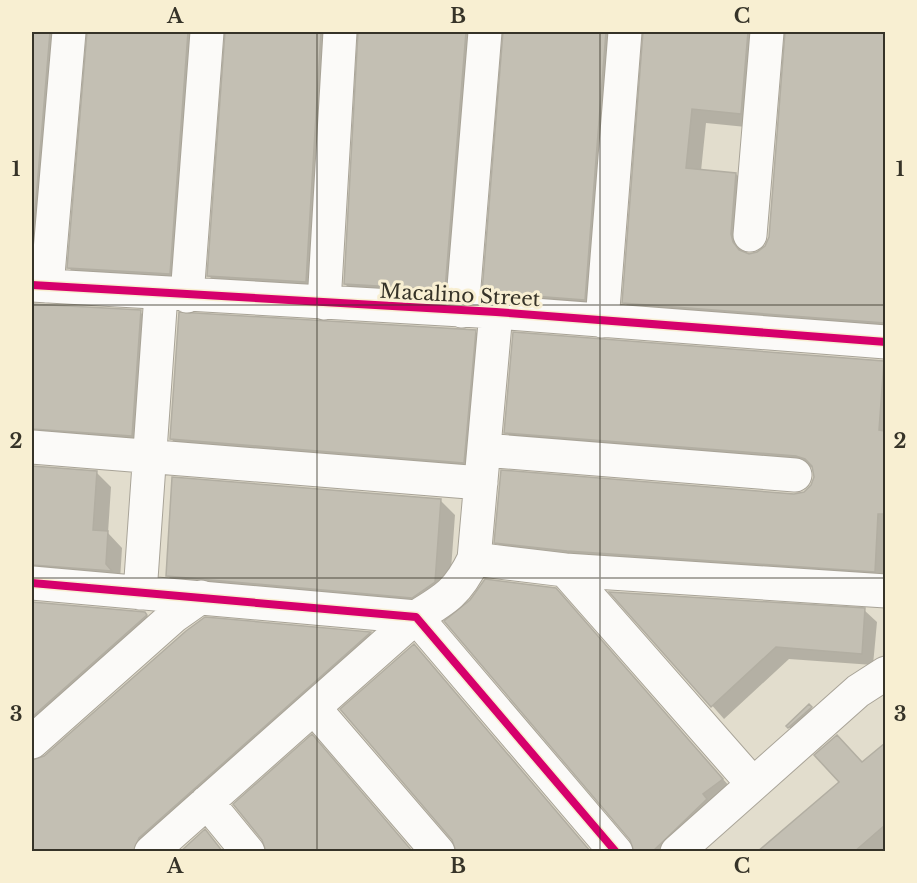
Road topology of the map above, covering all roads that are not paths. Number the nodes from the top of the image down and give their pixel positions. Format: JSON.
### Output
{"nodes":[{"id":1,"x":69,"y":32,"type":"edge"},
{"id":2,"x":207,"y":32,"type":"edge"},
{"id":3,"x":340,"y":32,"type":"edge"},
{"id":4,"x":485,"y":32,"type":"edge"},
{"id":5,"x":625,"y":32,"type":"edge"},
{"id":6,"x":767,"y":32,"type":"edge"},
{"id":7,"x":750,"y":235,"type":"dead end"},
{"id":8,"x":39,"y":285,"type":"edge"},
{"id":9,"x":174,"y":295,"type":"junction"},
{"id":10,"x":324,"y":303,"type":"junction"},
{"id":11,"x":462,"y":311,"type":"junction"},
{"id":12,"x":496,"y":312,"type":"junction"},
{"id":13,"x":602,"y":321,"type":"junction"},
{"id":14,"x":885,"y":342,"type":"edge"},
{"id":15,"x":32,"y":447,"type":"edge"},
{"id":16,"x":484,"y":450,"type":"junction"},
{"id":17,"x":148,"y":457,"type":"junction"},
{"id":18,"x":795,"y":475,"type":"dead end"},
{"id":19,"x":481,"y":483,"type":"junction"},
{"id":20,"x":474,"y":559,"type":"junction"},
{"id":21,"x":565,"y":570,"type":"junction"},
{"id":22,"x":32,"y":583,"type":"edge"},
{"id":23,"x":885,"y":591,"type":"edge"},
{"id":24,"x":141,"y":593,"type":"junction"},
{"id":25,"x":201,"y":597,"type":"junction"},
{"id":26,"x":416,"y":617,"type":"junction"},
{"id":27,"x":885,"y":666,"type":"edge"},
{"id":28,"x":314,"y":708,"type":"junction"},
{"id":29,"x":32,"y":742,"type":"edge"},
{"id":30,"x":753,"y":784,"type":"junction"},
{"id":31,"x":207,"y":802,"type":"junction"},
{"id":32,"x":151,"y":852,"type":"edge"},
{"id":33,"x":248,"y":852,"type":"edge"},
{"id":34,"x":438,"y":852,"type":"edge"},
{"id":35,"x":616,"y":852,"type":"edge"},
{"id":36,"x":677,"y":852,"type":"edge"}],
"edges":[{"from":1,"to":8,"type":"street"},
{"from":2,"to":9,"type":"street"},
{"from":3,"to":10,"type":"street"},
{"from":4,"to":11,"type":"street"},
{"from":5,"to":13,"type":"street"},
{"from":6,"to":7,"type":"street"},
{"from":8,"to":9,"type":"street","name":"Macalino Street"},
{"from":9,"to":10,"type":"street","name":"Macalino Street"},
{"from":9,"to":17,"type":"street"},
{"from":10,"to":11,"type":"street","name":"Macalino Street"},
{"from":11,"to":12,"type":"street","name":"Macalino Street"},
{"from":12,"to":13,"type":"street","name":"Macalino Street"},
{"from":12,"to":16,"type":"street"},
{"from":13,"to":14,"type":"street","name":"Macalino Street"},
{"from":15,"to":17,"type":"street"},
{"from":16,"to":18,"type":"street"},
{"from":16,"to":19,"type":"street"},
{"from":17,"to":19,"type":"street"},
{"from":17,"to":24,"type":"street"},
{"from":19,"to":20,"type":"street"},
{"from":20,"to":21,"type":"street"},
{"from":20,"to":26,"type":"street"},
{"from":21,"to":23,"type":"street"},
{"from":21,"to":30,"type":"street"},
{"from":22,"to":24,"type":"street"},
{"from":24,"to":25,"type":"street"},
{"from":25,"to":26,"type":"street"},
{"from":25,"to":29,"type":"street"},
{"from":26,"to":28,"type":"street"},
{"from":26,"to":35,"type":"street"},
{"from":27,"to":30,"type":"street"},
{"from":28,"to":31,"type":"street"},
{"from":28,"to":34,"type":"street"},
{"from":30,"to":36,"type":"street"},
{"from":31,"to":32,"type":"street"},
{"from":31,"to":33,"type":"street"}]}
